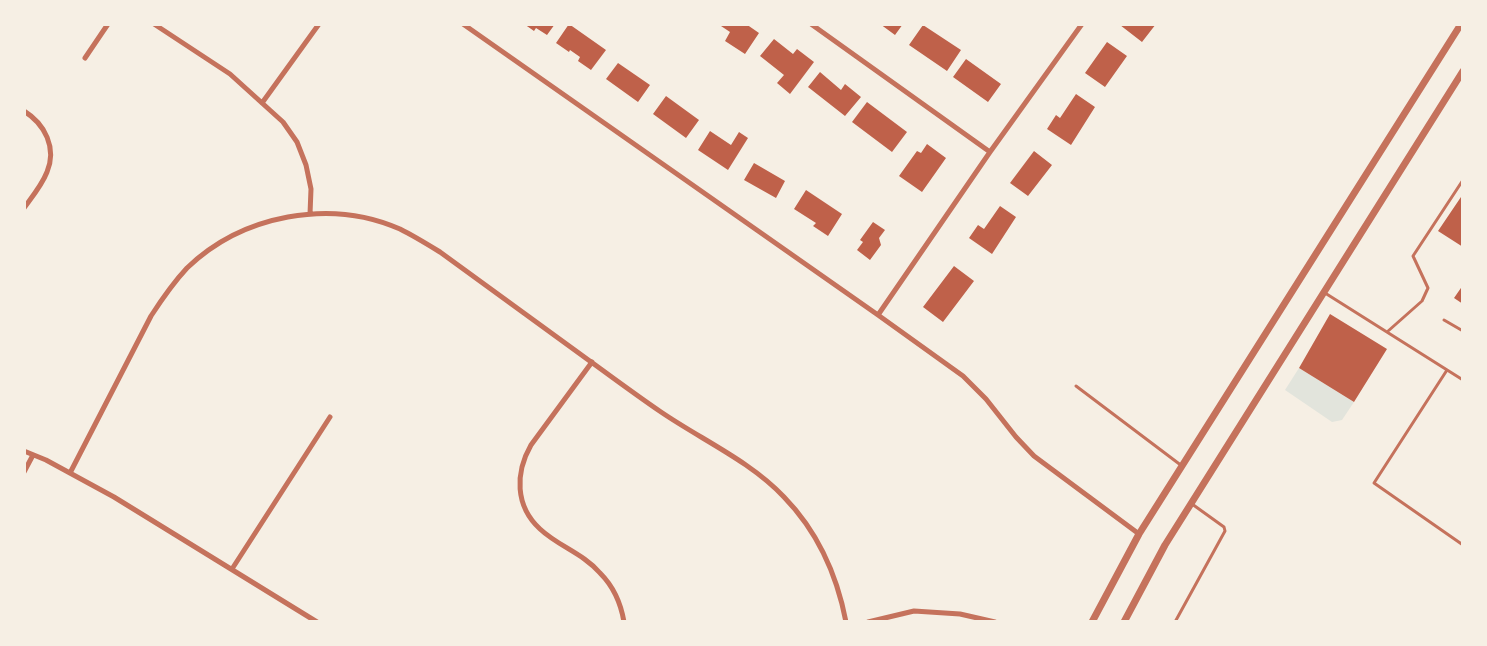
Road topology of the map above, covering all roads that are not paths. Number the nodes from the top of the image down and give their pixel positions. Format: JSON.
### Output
{"nodes":[{"id":1,"x":108,"y":24,"type":"edge"},
{"id":2,"x":154,"y":24,"type":"edge"},
{"id":3,"x":319,"y":24,"type":"edge"},
{"id":4,"x":463,"y":24,"type":"edge"},
{"id":5,"x":811,"y":24,"type":"edge"},
{"id":6,"x":1082,"y":24,"type":"edge"},
{"id":7,"x":1461,"y":24,"type":"edge"},
{"id":8,"x":85,"y":58,"type":"dead end"},
{"id":9,"x":1463,"y":71,"type":"edge"},
{"id":10,"x":262,"y":103,"type":"junction"},
{"id":11,"x":24,"y":111,"type":"edge"},
{"id":12,"x":990,"y":152,"type":"junction"},
{"id":13,"x":1463,"y":180,"type":"edge"},
{"id":14,"x":24,"y":208,"type":"edge"},
{"id":15,"x":310,"y":214,"type":"junction"},
{"id":16,"x":1325,"y":293,"type":"junction"},
{"id":17,"x":878,"y":315,"type":"junction"},
{"id":18,"x":1444,"y":320,"type":"dead end"},
{"id":19,"x":1387,"y":332,"type":"junction"},
{"id":20,"x":1463,"y":332,"type":"edge"},
{"id":21,"x":592,"y":362,"type":"junction"},
{"id":22,"x":1447,"y":370,"type":"junction"},
{"id":23,"x":1463,"y":380,"type":"edge"},
{"id":24,"x":1076,"y":386,"type":"dead end"},
{"id":25,"x":330,"y":417,"type":"dead end"},
{"id":26,"x":24,"y":451,"type":"edge"},
{"id":27,"x":33,"y":455,"type":"junction"},
{"id":28,"x":1182,"y":466,"type":"junction"},
{"id":29,"x":24,"y":472,"type":"edge"},
{"id":30,"x":70,"y":473,"type":"junction"},
{"id":31,"x":1192,"y":504,"type":"junction"},
{"id":32,"x":1139,"y":534,"type":"junction"},
{"id":33,"x":1463,"y":545,"type":"edge"},
{"id":34,"x":232,"y":570,"type":"junction"},
{"id":35,"x":317,"y":622,"type":"edge"},
{"id":36,"x":624,"y":622,"type":"edge"},
{"id":37,"x":846,"y":622,"type":"edge"},
{"id":38,"x":868,"y":622,"type":"edge"},
{"id":39,"x":995,"y":622,"type":"edge"},
{"id":40,"x":1092,"y":622,"type":"edge"},
{"id":41,"x":1124,"y":622,"type":"edge"},
{"id":42,"x":1174,"y":622,"type":"edge"}],
"edges":[{"from":1,"to":8,"type":"street"},
{"from":2,"to":10,"type":"street"},
{"from":3,"to":10,"type":"street"},
{"from":4,"to":17,"type":"street"},
{"from":5,"to":12,"type":"street"},
{"from":6,"to":12,"type":"street"},
{"from":7,"to":28,"type":"street"},
{"from":9,"to":16,"type":"street"},
{"from":10,"to":15,"type":"street"},
{"from":11,"to":14,"type":"street"},
{"from":12,"to":17,"type":"street"},
{"from":13,"to":19,"type":"lane"},
{"from":15,"to":21,"type":"street"},
{"from":15,"to":30,"type":"street"},
{"from":16,"to":19,"type":"lane"},
{"from":16,"to":31,"type":"street"},
{"from":17,"to":32,"type":"street"},
{"from":18,"to":20,"type":"lane"},
{"from":19,"to":22,"type":"lane"},
{"from":21,"to":36,"type":"street"},
{"from":21,"to":37,"type":"street"},
{"from":22,"to":23,"type":"lane"},
{"from":22,"to":33,"type":"lane"},
{"from":24,"to":28,"type":"lane"},
{"from":25,"to":34,"type":"street"},
{"from":26,"to":27,"type":"street"},
{"from":27,"to":29,"type":"street"},
{"from":27,"to":30,"type":"street"},
{"from":28,"to":32,"type":"street"},
{"from":30,"to":34,"type":"street"},
{"from":31,"to":41,"type":"street"},
{"from":31,"to":42,"type":"lane"},
{"from":32,"to":40,"type":"street"},
{"from":34,"to":35,"type":"street"},
{"from":38,"to":39,"type":"street"}]}
